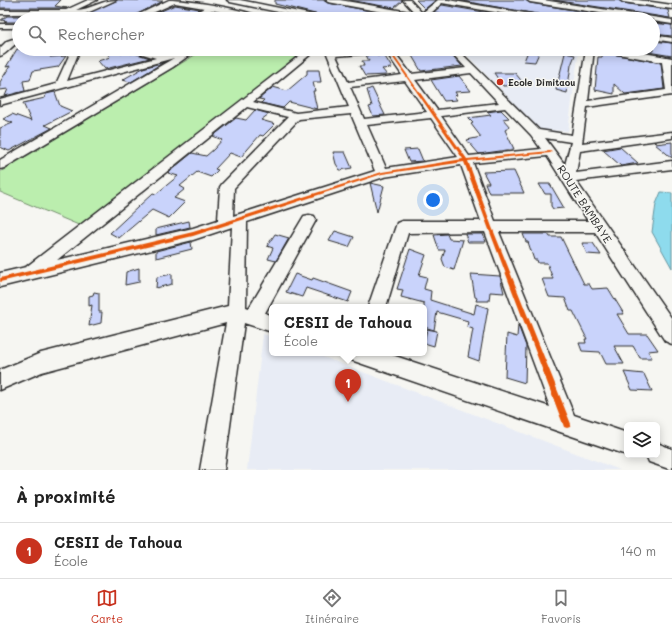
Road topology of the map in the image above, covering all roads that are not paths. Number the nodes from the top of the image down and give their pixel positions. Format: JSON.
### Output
{"nodes":[{"id":1,"x":94,"y":0,"type":"edge"},
{"id":2,"x":113,"y":0,"type":"edge"},
{"id":3,"x":174,"y":0,"type":"edge"},
{"id":4,"x":230,"y":0,"type":"edge"},
{"id":5,"x":279,"y":0,"type":"edge"},
{"id":6,"x":328,"y":0,"type":"edge"},
{"id":7,"x":406,"y":0,"type":"edge"},
{"id":8,"x":441,"y":0,"type":"edge"},
{"id":9,"x":530,"y":0,"type":"edge"},
{"id":10,"x":596,"y":0,"type":"edge"},
{"id":11,"x":623,"y":0,"type":"edge"},
{"id":12,"x":17,"y":4,"type":"dead end"},
{"id":13,"x":212,"y":7,"type":"junction"},
{"id":14,"x":266,"y":7,"type":"junction"},
{"id":15,"x":672,"y":7,"type":"edge"},
{"id":16,"x":595,"y":10,"type":"junction"},
{"id":17,"x":384,"y":11,"type":"joint"},
{"id":18,"x":2,"y":12,"type":"edge"},
{"id":19,"x":74,"y":12,"type":"edge"},
{"id":20,"x":84,"y":12,"type":"edge"},
{"id":21,"x":148,"y":12,"type":"edge"},
{"id":22,"x":202,"y":12,"type":"edge"},
{"id":23,"x":236,"y":12,"type":"edge"},
{"id":24,"x":258,"y":12,"type":"edge"},
{"id":25,"x":290,"y":12,"type":"edge"},
{"id":26,"x":390,"y":12,"type":"edge"},
{"id":27,"x":417,"y":12,"type":"edge"},
{"id":28,"x":429,"y":12,"type":"edge"},
{"id":29,"x":509,"y":12,"type":"edge"},
{"id":30,"x":608,"y":12,"type":"edge"},
{"id":31,"x":12,"y":13,"type":"edge"},
{"id":32,"x":660,"y":20,"type":"edge"},
{"id":33,"x":672,"y":22,"type":"edge"},
{"id":34,"x":0,"y":26,"type":"edge"},
{"id":35,"x":12,"y":26,"type":"edge"},
{"id":36,"x":12,"y":34,"type":"edge"},
{"id":37,"x":660,"y":37,"type":"edge"},
{"id":38,"x":0,"y":39,"type":"edge"},
{"id":39,"x":672,"y":40,"type":"edge"},
{"id":40,"x":12,"y":43,"type":"edge"},
{"id":41,"x":2,"y":49,"type":"edge"},
{"id":42,"x":73,"y":56,"type":"edge"},
{"id":43,"x":161,"y":56,"type":"edge"},
{"id":44,"x":169,"y":56,"type":"edge"},
{"id":45,"x":184,"y":56,"type":"edge"},
{"id":46,"x":304,"y":56,"type":"edge"},
{"id":47,"x":332,"y":56,"type":"edge"},
{"id":48,"x":393,"y":56,"type":"edge"},
{"id":49,"x":459,"y":56,"type":"edge"},
{"id":50,"x":589,"y":56,"type":"edge"},
{"id":51,"x":646,"y":56,"type":"edge"},
{"id":52,"x":165,"y":57,"type":"junction"},
{"id":53,"x":669,"y":60,"type":"edge"},
{"id":54,"x":474,"y":70,"type":"junction"},
{"id":55,"x":407,"y":77,"type":"junction"},
{"id":56,"x":344,"y":85,"type":"junction"},
{"id":57,"x":60,"y":86,"type":"junction"},
{"id":58,"x":0,"y":102,"type":"edge"},
{"id":59,"x":244,"y":103,"type":"junction"},
{"id":60,"x":507,"y":105,"type":"junction"},
{"id":61,"x":582,"y":105,"type":"junction"},
{"id":62,"x":355,"y":110,"type":"junction"},
{"id":63,"x":433,"y":114,"type":"junction"},
{"id":64,"x":296,"y":116,"type":"junction"},
{"id":65,"x":360,"y":123,"type":"junction"},
{"id":66,"x":536,"y":133,"type":"junction"},
{"id":67,"x":672,"y":135,"type":"edge"},
{"id":68,"x":576,"y":144,"type":"junction"},
{"id":69,"x":550,"y":152,"type":"junction"},
{"id":70,"x":466,"y":160,"type":"junction"},
{"id":71,"x":0,"y":165,"type":"edge"},
{"id":72,"x":672,"y":165,"type":"edge"},
{"id":73,"x":382,"y":173,"type":"junction"},
{"id":74,"x":568,"y":178,"type":"junction"},
{"id":75,"x":309,"y":220,"type":"dead end"},
{"id":76,"x":233,"y":221,"type":"junction"},
{"id":77,"x":599,"y":226,"type":"junction"},
{"id":78,"x":490,"y":227,"type":"junction"},
{"id":79,"x":29,"y":273,"type":"junction"},
{"id":80,"x":0,"y":280,"type":"edge"},
{"id":81,"x":378,"y":304,"type":"edge"},
{"id":82,"x":245,"y":314,"type":"junction"},
{"id":83,"x":269,"y":323,"type":"edge"},
{"id":84,"x":672,"y":335,"type":"edge"},
{"id":85,"x":370,"y":356,"type":"edge"},
{"id":86,"x":0,"y":380,"type":"edge"},
{"id":87,"x":567,"y":424,"type":"junction"},
{"id":88,"x":624,"y":443,"type":"edge"},
{"id":89,"x":660,"y":455,"type":"edge"},
{"id":90,"x":672,"y":460,"type":"edge"},
{"id":91,"x":212,"y":470,"type":"edge"}],
"edges":[{"from":1,"to":19,"type":"street"},
{"from":2,"to":20,"type":"street"},
{"from":3,"to":13,"type":"street"},
{"from":3,"to":21,"type":"street"},
{"from":4,"to":14,"type":"street"},
{"from":5,"to":14,"type":"street"},
{"from":6,"to":17,"type":"street"},
{"from":7,"to":27,"type":"street"},
{"from":8,"to":28,"type":"street"},
{"from":8,"to":29,"type":"street"},
{"from":9,"to":16,"type":"street"},
{"from":10,"to":16,"type":"street"},
{"from":11,"to":15,"type":"street"},
{"from":12,"to":18,"type":"street"},
{"from":13,"to":22,"type":"street"},
{"from":13,"to":23,"type":"street"},
{"from":14,"to":24,"type":"street"},
{"from":14,"to":25,"type":"street"},
{"from":16,"to":30,"type":"street"},
{"from":17,"to":26,"type":"street"},
{"from":18,"to":31,"type":"street"},
{"from":32,"to":33,"type":"street"},
{"from":34,"to":35,"type":"street"},
{"from":36,"to":38,"type":"street"},
{"from":37,"to":39,"type":"street"},
{"from":40,"to":41,"type":"street"},
{"from":42,"to":57,"type":"street"},
{"from":43,"to":52,"type":"street"},
{"from":44,"to":52,"type":"street"},
{"from":45,"to":71,"type":"street"},
{"from":46,"to":59,"type":"street"},
{"from":47,"to":56,"type":"street"},
{"from":48,"to":55,"type":"street"},
{"from":49,"to":54,"type":"street","name":"ROUTE BAMBAYE"},
{"from":50,"to":61,"type":"street"},
{"from":51,"to":53,"type":"street"},
{"from":52,"to":57,"type":"street"},
{"from":53,"to":61,"type":"street"},
{"from":54,"to":55,"type":"street"},
{"from":54,"to":60,"type":"street","name":"ROUTE BAMBAYE"},
{"from":55,"to":56,"type":"street"},
{"from":55,"to":63,"type":"street"},
{"from":56,"to":62,"type":"street"},
{"from":57,"to":58,"type":"street"},
{"from":59,"to":64,"type":"street"},
{"from":59,"to":79,"type":"street"},
{"from":60,"to":63,"type":"street"},
{"from":60,"to":66,"type":"street","name":"ROUTE BAMBAYE"},
{"from":61,"to":68,"type":"street"},
{"from":62,"to":64,"type":"street"},
{"from":62,"to":65,"type":"street"},
{"from":63,"to":65,"type":"street"},
{"from":63,"to":70,"type":"street"},
{"from":64,"to":76,"type":"street"},
{"from":65,"to":73,"type":"street"},
{"from":66,"to":68,"type":"street"},
{"from":66,"to":69,"type":"street","name":"ROUTE BAMBAYE"},
{"from":67,"to":68,"type":"street"},
{"from":68,"to":74,"type":"street"},
{"from":69,"to":70,"type":"street"},
{"from":69,"to":74,"type":"street","name":"ROUTE BAMBAYE"},
{"from":70,"to":73,"type":"street"},
{"from":70,"to":78,"type":"street"},
{"from":72,"to":74,"type":"street"},
{"from":73,"to":76,"type":"street"},
{"from":74,"to":77,"type":"street","name":"ROUTE BAMBAYE"},
{"from":75,"to":82,"type":"street"},
{"from":76,"to":79,"type":"street"},
{"from":76,"to":82,"type":"street"},
{"from":77,"to":78,"type":"street"},
{"from":77,"to":84,"type":"street","name":"ROUTE BAMBAYE"},
{"from":78,"to":81,"type":"street"},
{"from":78,"to":87,"type":"street"},
{"from":79,"to":80,"type":"street"},
{"from":82,"to":83,"type":"street"},
{"from":82,"to":86,"type":"street"},
{"from":82,"to":91,"type":"street"},
{"from":85,"to":87,"type":"street"},
{"from":87,"to":88,"type":"street"},
{"from":89,"to":90,"type":"street"}]}
